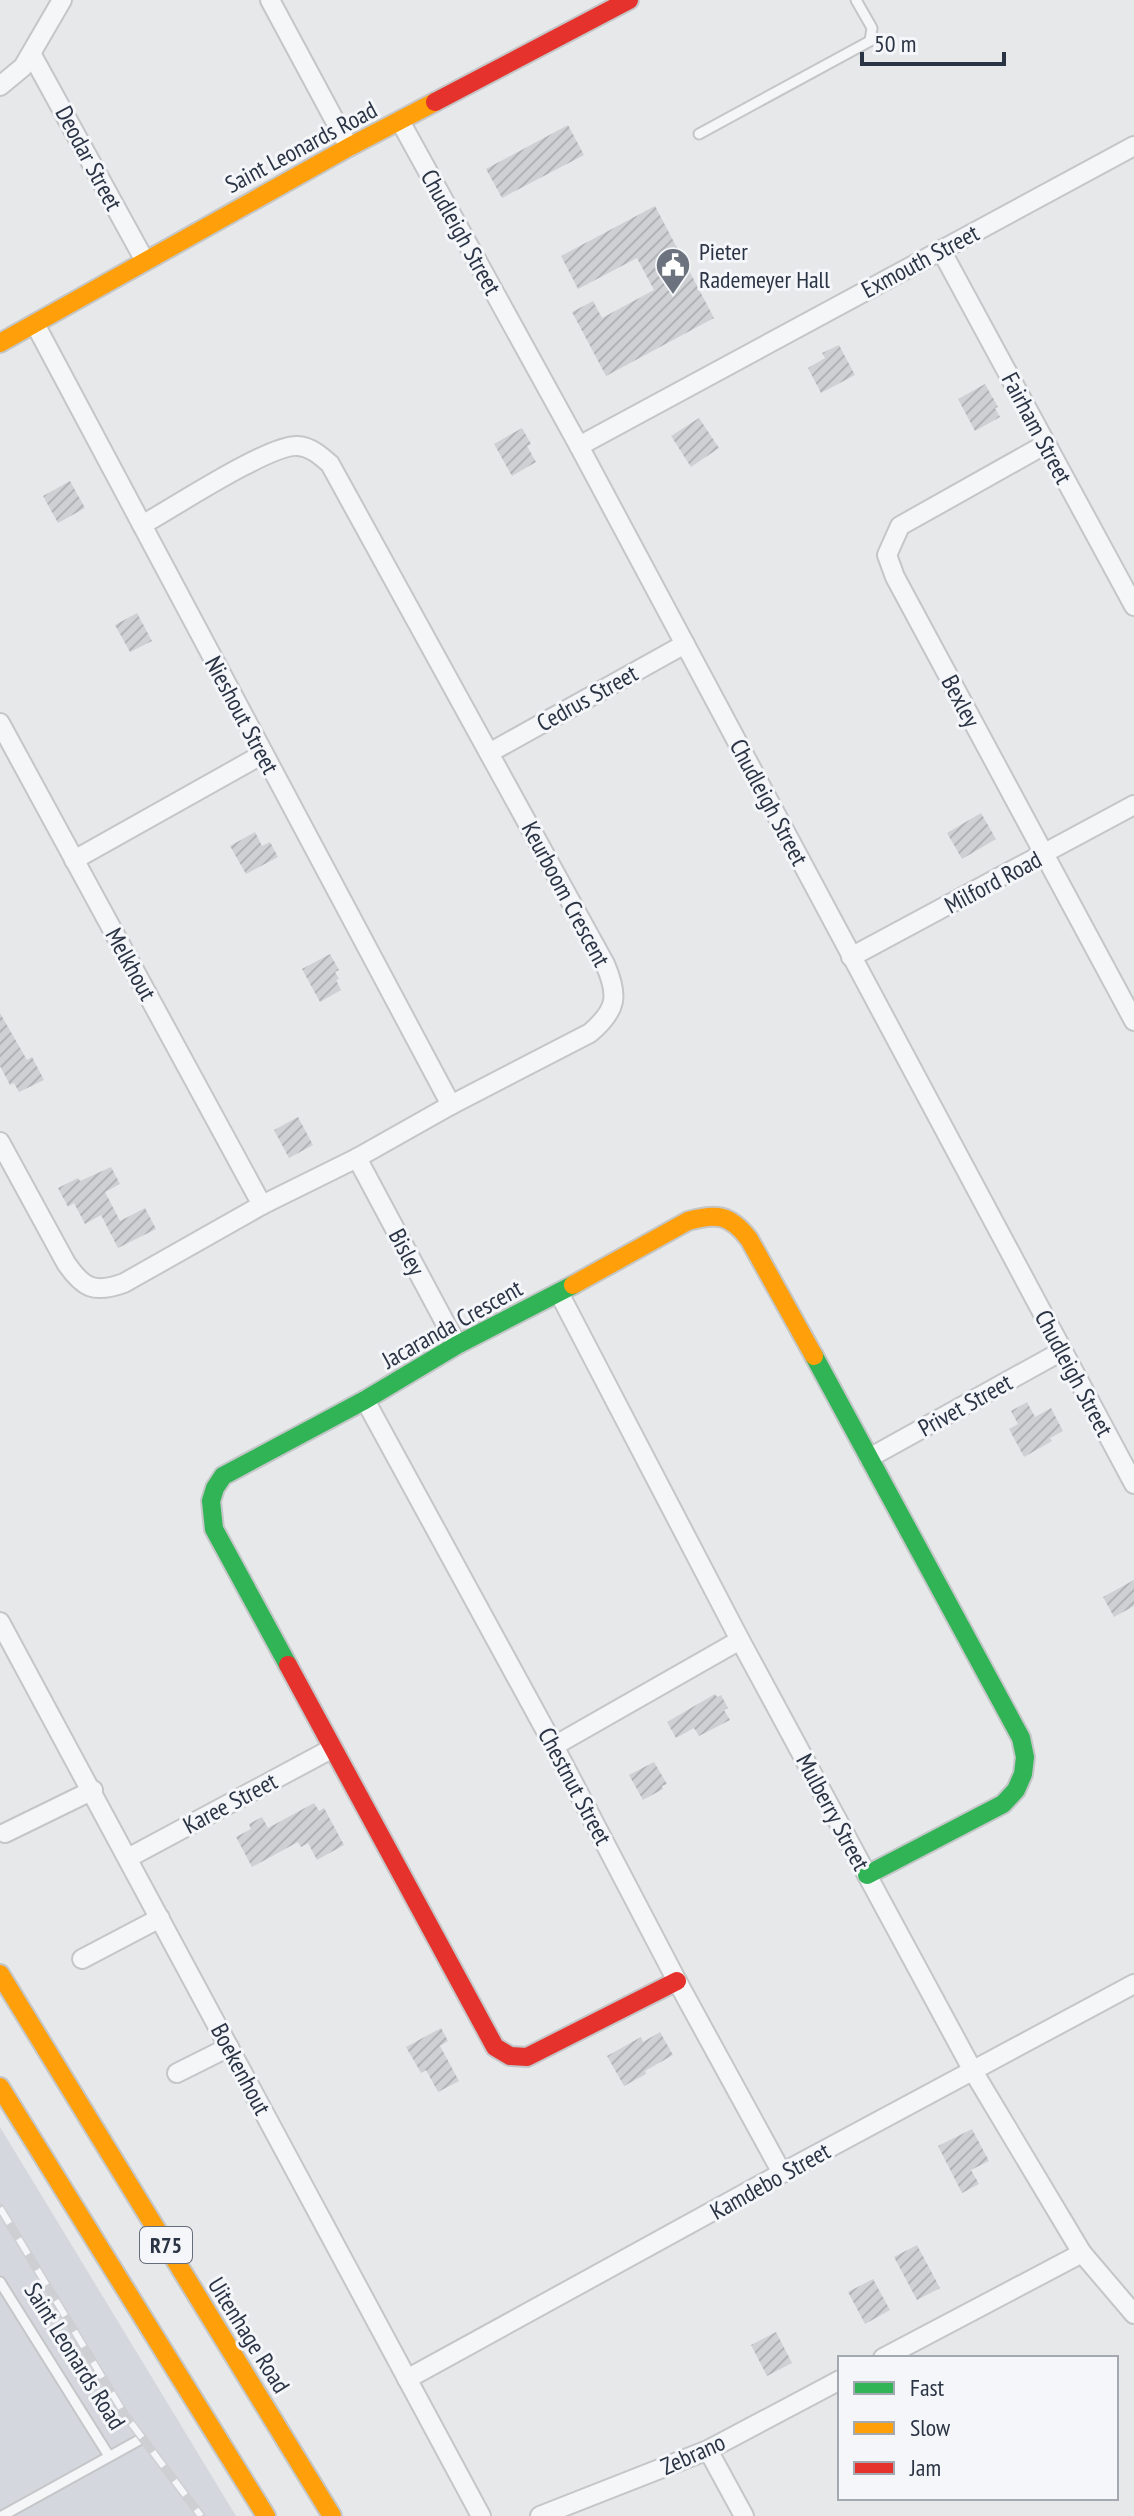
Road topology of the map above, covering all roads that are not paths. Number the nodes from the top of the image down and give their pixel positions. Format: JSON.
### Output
{"nodes":[{"id":1,"x":62,"y":0,"type":"edge"},
{"id":2,"x":270,"y":0,"type":"edge"},
{"id":3,"x":629,"y":0,"type":"edge"},
{"id":4,"x":856,"y":0,"type":"edge"},
{"id":5,"x":32,"y":55,"type":"junction"},
{"id":6,"x":0,"y":86,"type":"edge"},
{"id":7,"x":400,"y":121,"type":"junction"},
{"id":8,"x":699,"y":134,"type":"dead end"},
{"id":9,"x":349,"y":147,"type":"junction"},
{"id":10,"x":1134,"y":147,"type":"edge"},
{"id":11,"x":941,"y":250,"type":"junction"},
{"id":12,"x":145,"y":261,"type":"junction"},
{"id":13,"x":35,"y":324,"type":"junction"},
{"id":14,"x":0,"y":343,"type":"edge"},
{"id":15,"x":1046,"y":444,"type":"junction"},
{"id":16,"x":579,"y":446,"type":"junction"},
{"id":17,"x":142,"y":525,"type":"junction"},
{"id":18,"x":1134,"y":606,"type":"edge"},
{"id":19,"x":685,"y":644,"type":"junction"},
{"id":20,"x":0,"y":723,"type":"edge"},
{"id":21,"x":489,"y":753,"type":"junction"},
{"id":22,"x":263,"y":754,"type":"junction"},
{"id":23,"x":1134,"y":805,"type":"edge"},
{"id":24,"x":1045,"y":855,"type":"junction"},
{"id":25,"x":74,"y":860,"type":"junction"},
{"id":26,"x":851,"y":957,"type":"junction"},
{"id":27,"x":1134,"y":1021,"type":"edge"},
{"id":28,"x":451,"y":1105,"type":"junction"},
{"id":29,"x":0,"y":1142,"type":"edge"},
{"id":30,"x":357,"y":1158,"type":"junction"},
{"id":31,"x":262,"y":1205,"type":"junction"},
{"id":32,"x":559,"y":1293,"type":"junction"},
{"id":33,"x":457,"y":1345,"type":"junction"},
{"id":34,"x":1062,"y":1351,"type":"junction"},
{"id":35,"x":365,"y":1400,"type":"junction"},
{"id":36,"x":869,"y":1458,"type":"junction"},
{"id":37,"x":1128,"y":1461,"type":"edge"},
{"id":38,"x":1134,"y":1484,"type":"edge"},
{"id":39,"x":0,"y":1622,"type":"edge"},
{"id":40,"x":740,"y":1640,"type":"junction"},
{"id":41,"x":8,"y":1656,"type":"edge"},
{"id":42,"x":554,"y":1746,"type":"junction"},
{"id":43,"x":333,"y":1748,"type":"junction"},
{"id":44,"x":93,"y":1790,"type":"junction"},
{"id":45,"x":5,"y":1833,"type":"dead end"},
{"id":46,"x":128,"y":1858,"type":"junction"},
{"id":47,"x":867,"y":1875,"type":"junction"},
{"id":48,"x":160,"y":1918,"type":"junction"},
{"id":49,"x":82,"y":1959,"type":"dead end"},
{"id":50,"x":0,"y":1974,"type":"edge"},
{"id":51,"x":677,"y":1981,"type":"junction"},
{"id":52,"x":1134,"y":1984,"type":"edge"},
{"id":53,"x":229,"y":2047,"type":"junction"},
{"id":54,"x":973,"y":2071,"type":"junction"},
{"id":55,"x":177,"y":2073,"type":"dead end"},
{"id":56,"x":0,"y":2087,"type":"edge"},
{"id":57,"x":782,"y":2173,"type":"junction"},
{"id":58,"x":1082,"y":2253,"type":"junction"},
{"id":59,"x":0,"y":2282,"type":"edge"},
{"id":60,"x":1134,"y":2314,"type":"edge"},
{"id":61,"x":887,"y":2356,"type":"edge"},
{"id":62,"x":407,"y":2379,"type":"junction"},
{"id":63,"x":838,"y":2381,"type":"edge"},
{"id":64,"x":141,"y":2439,"type":"dead end"},
{"id":65,"x":708,"y":2450,"type":"junction"},
{"id":66,"x":109,"y":2456,"type":"junction"},
{"id":67,"x":2,"y":2516,"type":"edge"},
{"id":68,"x":266,"y":2516,"type":"edge"},
{"id":69,"x":332,"y":2516,"type":"edge"},
{"id":70,"x":481,"y":2516,"type":"edge"},
{"id":71,"x":540,"y":2516,"type":"edge"},
{"id":72,"x":744,"y":2516,"type":"edge"}],
"edges":[{"from":1,"to":5,"type":"street"},
{"from":2,"to":9,"type":"street"},
{"from":3,"to":7,"type":"street","name":"Saint Leonards Road"},
{"from":4,"to":8,"type":"lane"},
{"from":5,"to":6,"type":"street"},
{"from":5,"to":12,"type":"street","name":"Deodar Street"},
{"from":7,"to":9,"type":"street","name":"Saint Leonards Road"},
{"from":7,"to":16,"type":"street","name":"Chudleigh Street"},
{"from":9,"to":12,"type":"street","name":"Saint Leonards Road"},
{"from":10,"to":11,"type":"street","name":"Exmouth Street"},
{"from":11,"to":15,"type":"street","name":"Fairham Street"},
{"from":11,"to":16,"type":"street","name":"Exmouth Street"},
{"from":12,"to":13,"type":"street","name":"Saint Leonards Road"},
{"from":13,"to":14,"type":"street","name":"Saint Leonards Road"},
{"from":13,"to":17,"type":"street","name":"Nieshout Street"},
{"from":15,"to":18,"type":"street","name":"Fairham Street"},
{"from":15,"to":24,"type":"street","name":"Bexley"},
{"from":16,"to":19,"type":"street","name":"Chudleigh Street"},
{"from":17,"to":21,"type":"street","name":"Keurboom Crescent"},
{"from":17,"to":22,"type":"street","name":"Nieshout Street"},
{"from":19,"to":21,"type":"street","name":"Cedrus Street"},
{"from":19,"to":26,"type":"street","name":"Chudleigh Street"},
{"from":20,"to":25,"type":"street","name":"Melkhout"},
{"from":21,"to":28,"type":"street","name":"Keurboom Crescent"},
{"from":22,"to":25,"type":"street"},
{"from":22,"to":28,"type":"street","name":"Nieshout Street"},
{"from":23,"to":24,"type":"street","name":"Milford Road"},
{"from":24,"to":26,"type":"street","name":"Milford Road"},
{"from":24,"to":27,"type":"street","name":"Bexley"},
{"from":25,"to":31,"type":"street","name":"Melkhout"},
{"from":26,"to":34,"type":"street","name":"Chudleigh Street"},
{"from":28,"to":30,"type":"street","name":"Keurboom Crescent"},
{"from":29,"to":31,"type":"street","name":"Keurboom Crescent"},
{"from":30,"to":31,"type":"street","name":"Keurboom Crescent"},
{"from":30,"to":33,"type":"street","name":"Bisley"},
{"from":32,"to":33,"type":"street","name":"Jacaranda Crescent"},
{"from":32,"to":36,"type":"street","name":"Jacaranda Crescent"},
{"from":32,"to":40,"type":"street","name":"Mulberry Street"},
{"from":33,"to":35,"type":"street","name":"Jacaranda Crescent"},
{"from":34,"to":36,"type":"street","name":"Privet Street"},
{"from":34,"to":37,"type":"street","name":"Chudleigh Street"},
{"from":35,"to":42,"type":"street","name":"Chestnut Street"},
{"from":35,"to":43,"type":"street","name":"Jacaranda Crescent"},
{"from":36,"to":47,"type":"street","name":"Jacaranda Crescent"},
{"from":37,"to":38,"type":"street","name":"Chudleigh Street"},
{"from":39,"to":41,"type":"street","name":"Boekenhout"},
{"from":40,"to":42,"type":"street"},
{"from":40,"to":47,"type":"street","name":"Mulberry Street"},
{"from":41,"to":44,"type":"street","name":"Boekenhout"},
{"from":42,"to":51,"type":"street","name":"Chestnut Street"},
{"from":43,"to":46,"type":"street","name":"Karee Street"},
{"from":43,"to":51,"type":"street","name":"Jacaranda Crescent"},
{"from":44,"to":45,"type":"street"},
{"from":44,"to":46,"type":"street","name":"Boekenhout"},
{"from":46,"to":48,"type":"street","name":"Boekenhout"},
{"from":47,"to":54,"type":"street","name":"Mulberry Street"},
{"from":48,"to":49,"type":"street"},
{"from":48,"to":53,"type":"street","name":"Boekenhout"},
{"from":50,"to":69,"type":"street","name":"Uitenhage Road","number":"R75"},
{"from":51,"to":57,"type":"street","name":"Chestnut Street"},
{"from":52,"to":54,"type":"street","name":"Kamdebo Street"},
{"from":53,"to":55,"type":"street"},
{"from":53,"to":62,"type":"street","name":"Boekenhout"},
{"from":54,"to":57,"type":"street","name":"Kamdebo Street"},
{"from":54,"to":58,"type":"street","name":"Mulberry Street"},
{"from":56,"to":68,"type":"street","number":"R75"},
{"from":57,"to":62,"type":"street","name":"Kamdebo Street"},
{"from":58,"to":60,"type":"street","name":"Mulberry Street"},
{"from":58,"to":61,"type":"street"},
{"from":59,"to":66,"type":"lane","name":"Saint Leonards Road"},
{"from":62,"to":70,"type":"street","name":"Boekenhout"},
{"from":63,"to":65,"type":"street","name":"Zebrano"},
{"from":64,"to":66,"type":"lane"},
{"from":65,"to":71,"type":"street","name":"Zebrano"},
{"from":65,"to":72,"type":"street"},
{"from":66,"to":67,"type":"lane"}]}
